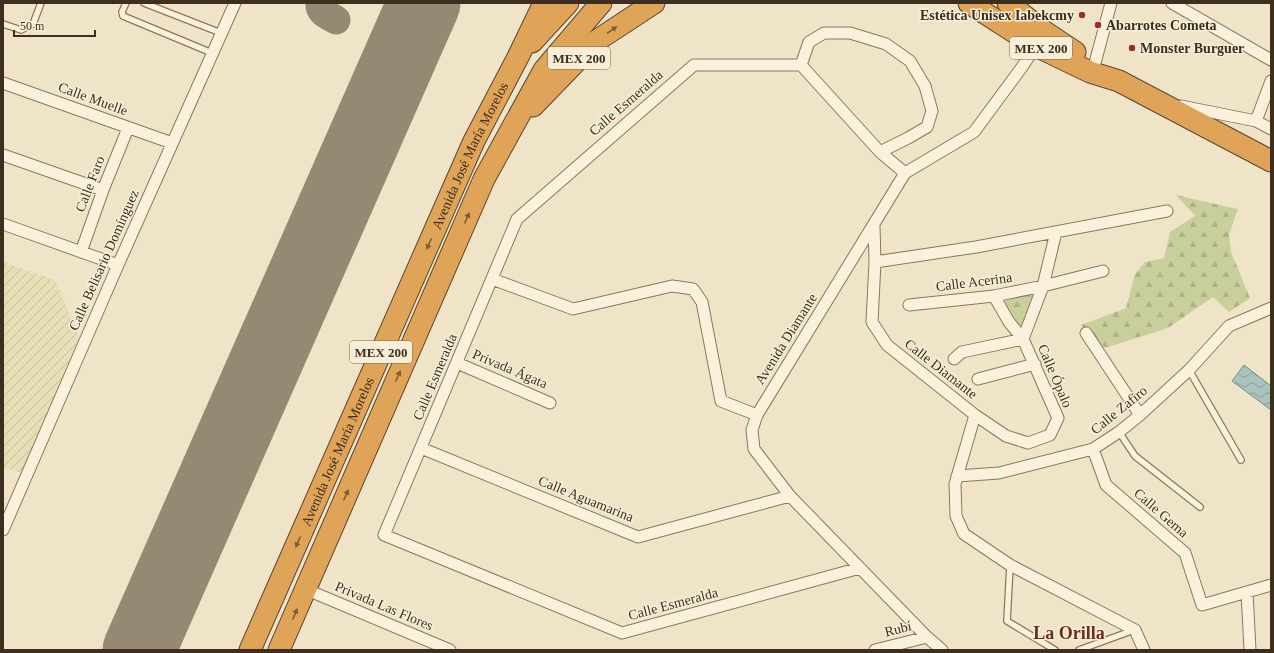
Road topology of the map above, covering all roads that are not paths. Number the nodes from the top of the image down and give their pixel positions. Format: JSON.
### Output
{"nodes":[{"id":1,"x":41,"y":3,"type":"edge"},
{"id":2,"x":126,"y":3,"type":"edge"},
{"id":3,"x":144,"y":3,"type":"edge"},
{"id":4,"x":234,"y":3,"type":"edge"},
{"id":5,"x":544,"y":3,"type":"edge"},
{"id":6,"x":568,"y":3,"type":"edge"},
{"id":7,"x":601,"y":3,"type":"edge"},
{"id":8,"x":654,"y":3,"type":"edge"},
{"id":9,"x":970,"y":3,"type":"edge"},
{"id":10,"x":1008,"y":3,"type":"edge"},
{"id":11,"x":1111,"y":3,"type":"edge"},
{"id":12,"x":1172,"y":3,"type":"edge"},
{"id":13,"x":3,"y":24,"type":"edge"},
{"id":14,"x":221,"y":33,"type":"junction"},
{"id":15,"x":1040,"y":39,"type":"junction"},
{"id":16,"x":212,"y":53,"type":"junction"},
{"id":17,"x":518,"y":57,"type":"junction"},
{"id":18,"x":1271,"y":60,"type":"edge"},
{"id":19,"x":801,"y":65,"type":"junction"},
{"id":20,"x":1093,"y":67,"type":"junction"},
{"id":21,"x":1271,"y":81,"type":"edge"},
{"id":22,"x":3,"y":83,"type":"edge"},
{"id":23,"x":1161,"y":103,"type":"junction"},
{"id":24,"x":1256,"y":121,"type":"junction"},
{"id":25,"x":514,"y":125,"type":"junction"},
{"id":26,"x":128,"y":128,"type":"junction"},
{"id":27,"x":1271,"y":129,"type":"edge"},
{"id":28,"x":172,"y":143,"type":"junction"},
{"id":29,"x":880,"y":152,"type":"junction"},
{"id":30,"x":3,"y":155,"type":"edge"},
{"id":31,"x":1271,"y":161,"type":"edge"},
{"id":32,"x":905,"y":173,"type":"junction"},
{"id":33,"x":103,"y":190,"type":"junction"},
{"id":34,"x":1167,"y":211,"type":"dead end"},
{"id":35,"x":3,"y":224,"type":"edge"},
{"id":36,"x":874,"y":225,"type":"junction"},
{"id":37,"x":1056,"y":232,"type":"junction"},
{"id":38,"x":81,"y":252,"type":"junction"},
{"id":39,"x":874,"y":262,"type":"junction"},
{"id":40,"x":118,"y":265,"type":"junction"},
{"id":41,"x":1103,"y":270,"type":"dead end"},
{"id":42,"x":492,"y":279,"type":"junction"},
{"id":43,"x":1043,"y":286,"type":"junction"},
{"id":44,"x":994,"y":296,"type":"junction"},
{"id":45,"x":908,"y":304,"type":"dead end"},
{"id":46,"x":1271,"y":308,"type":"edge"},
{"id":47,"x":1086,"y":333,"type":"dead end"},
{"id":48,"x":1023,"y":339,"type":"junction"},
{"id":49,"x":954,"y":359,"type":"dead end"},
{"id":50,"x":457,"y":363,"type":"junction"},
{"id":51,"x":1035,"y":364,"type":"junction"},
{"id":52,"x":1189,"y":370,"type":"junction"},
{"id":53,"x":978,"y":379,"type":"dead end"},
{"id":54,"x":550,"y":403,"type":"dead end"},
{"id":55,"x":1140,"y":414,"type":"junction"},
{"id":56,"x":756,"y":415,"type":"junction"},
{"id":57,"x":975,"y":415,"type":"junction"},
{"id":58,"x":1118,"y":432,"type":"junction"},
{"id":59,"x":421,"y":448,"type":"junction"},
{"id":60,"x":1093,"y":449,"type":"junction"},
{"id":61,"x":1241,"y":460,"type":"dead end"},
{"id":62,"x":957,"y":476,"type":"junction"},
{"id":63,"x":790,"y":496,"type":"junction"},
{"id":64,"x":1200,"y":507,"type":"dead end"},
{"id":65,"x":7,"y":512,"type":"edge"},
{"id":66,"x":3,"y":530,"type":"edge"},
{"id":67,"x":1010,"y":565,"type":"junction"},
{"id":68,"x":860,"y":568,"type":"junction"},
{"id":69,"x":1271,"y":585,"type":"edge"},
{"id":70,"x":305,"y":589,"type":"junction"},
{"id":71,"x":1247,"y":592,"type":"junction"},
{"id":72,"x":1135,"y":630,"type":"junction"},
{"id":73,"x":927,"y":637,"type":"junction"},
{"id":74,"x":250,"y":650,"type":"edge"},
{"id":75,"x":279,"y":650,"type":"edge"},
{"id":76,"x":450,"y":650,"type":"edge"},
{"id":77,"x":875,"y":650,"type":"edge"},
{"id":78,"x":942,"y":650,"type":"edge"},
{"id":79,"x":1055,"y":650,"type":"edge"},
{"id":80,"x":1079,"y":650,"type":"edge"},
{"id":81,"x":1144,"y":650,"type":"edge"},
{"id":82,"x":1250,"y":650,"type":"edge"}],
"edges":[{"from":1,"to":13,"type":"lane"},
{"from":2,"to":16,"type":"lane"},
{"from":3,"to":14,"type":"lane"},
{"from":4,"to":14,"type":"street","name":"Calle Belisario Domínguez"},
{"from":5,"to":17,"type":"highway","number":"MEX 200"},
{"from":6,"to":17,"type":"highway"},
{"from":7,"to":25,"type":"highway","number":"MEX 200"},
{"from":25,"to":8,"type":"highway","number":"MEX 200","one_way":true},
{"from":9,"to":15,"type":"highway","number":"MEX 200"},
{"from":10,"to":15,"type":"highway","number":"MEX 200"},
{"from":11,"to":20,"type":"street"},
{"from":12,"to":18,"type":"street"},
{"from":14,"to":16,"type":"street","name":"Calle Belisario Domínguez"},
{"from":15,"to":20,"type":"highway","number":"MEX 200"},
{"from":15,"to":32,"type":"street","name":"Avenida Diamante"},
{"from":16,"to":28,"type":"street","name":"Calle Belisario Domínguez"},
{"from":17,"to":74,"type":"highway","name":"Avenida José María Morelos","number":"MEX 200","one_way":true},
{"from":19,"to":29,"type":"street"},
{"from":19,"to":29,"type":"street"},
{"from":19,"to":42,"type":"street","name":"Calle Esmeralda"},
{"from":20,"to":23,"type":"highway","number":"MEX 200"},
{"from":21,"to":24,"type":"street"},
{"from":22,"to":26,"type":"street","name":"Calle Muelle"},
{"from":23,"to":24,"type":"street"},
{"from":23,"to":31,"type":"highway","number":"MEX 200"},
{"from":24,"to":27,"type":"street"},
{"from":70,"to":25,"type":"highway","name":"Avenida José María Morelos","number":"MEX 200","one_way":true},
{"from":26,"to":28,"type":"street","name":"Calle Muelle"},
{"from":26,"to":33,"type":"street","name":"Calle Faro"},
{"from":28,"to":40,"type":"street","name":"Calle Belisario Domínguez"},
{"from":29,"to":32,"type":"street"},
{"from":30,"to":33,"type":"street"},
{"from":32,"to":36,"type":"street","name":"Avenida Diamante"},
{"from":33,"to":38,"type":"street","name":"Calle Faro"},
{"from":34,"to":37,"type":"street"},
{"from":35,"to":38,"type":"street"},
{"from":36,"to":39,"type":"street","name":"Calle Diamante"},
{"from":36,"to":56,"type":"street","name":"Avenida Diamante"},
{"from":37,"to":39,"type":"street"},
{"from":37,"to":43,"type":"street","name":"Calle Ópalo"},
{"from":38,"to":40,"type":"street"},
{"from":39,"to":57,"type":"street","name":"Calle Diamante"},
{"from":40,"to":65,"type":"street","name":"Calle Belisario Domínguez"},
{"from":41,"to":43,"type":"street","name":"Calle Acerina"},
{"from":42,"to":50,"type":"street","name":"Calle Esmeralda"},
{"from":42,"to":56,"type":"street"},
{"from":43,"to":44,"type":"street","name":"Calle Acerina"},
{"from":43,"to":48,"type":"street","name":"Calle Ópalo"},
{"from":44,"to":45,"type":"street","name":"Calle Acerina"},
{"from":44,"to":48,"type":"street","name":"Calle Ópalo"},
{"from":46,"to":52,"type":"street","name":"Calle Zafiro"},
{"from":47,"to":55,"type":"street"},
{"from":48,"to":49,"type":"street"},
{"from":48,"to":51,"type":"street","name":"Calle Ópalo"},
{"from":50,"to":54,"type":"street","name":"Privada Ágata"},
{"from":50,"to":59,"type":"street","name":"Calle Esmeralda"},
{"from":51,"to":53,"type":"street"},
{"from":51,"to":57,"type":"street","name":"Calle Ópalo"},
{"from":52,"to":55,"type":"street","name":"Calle Zafiro"},
{"from":52,"to":61,"type":"lane"},
{"from":55,"to":58,"type":"street","name":"Calle Zafiro"},
{"from":56,"to":63,"type":"street","name":"Avenida Diamante"},
{"from":57,"to":62,"type":"street","name":"Calle Diamante"},
{"from":58,"to":60,"type":"street","name":"Calle Zafiro"},
{"from":58,"to":64,"type":"lane"},
{"from":59,"to":63,"type":"street","name":"Calle Aguamarina"},
{"from":59,"to":68,"type":"street","name":"Calle Esmeralda"},
{"from":60,"to":62,"type":"street","name":"Calle Zafiro"},
{"from":60,"to":71,"type":"street","name":"Calle Gema"},
{"from":62,"to":67,"type":"street","name":"Calle Diamante"},
{"from":63,"to":68,"type":"street","name":"Avenida Diamante"},
{"from":65,"to":66,"type":"street","name":"Calle Belisario Domínguez"},
{"from":67,"to":72,"type":"street","name":"Calle Diamante"},
{"from":67,"to":79,"type":"lane"},
{"from":68,"to":73,"type":"street","name":"Avenida Diamante"},
{"from":69,"to":71,"type":"street"},
{"from":75,"to":70,"type":"highway","name":"Avenida José María Morelos","number":"MEX 200","one_way":true},
{"from":70,"to":76,"type":"street","name":"Privada Las Flores"},
{"from":71,"to":82,"type":"street"},
{"from":72,"to":80,"type":"lane"},
{"from":72,"to":81,"type":"street"},
{"from":73,"to":77,"type":"street","name":"Rubí"},
{"from":73,"to":78,"type":"street","name":"Avenida Diamante"}]}
